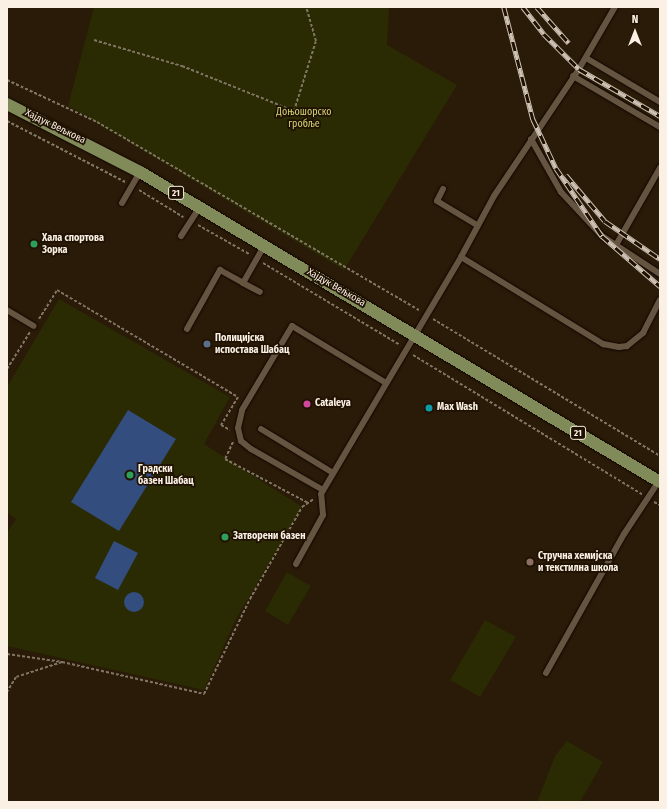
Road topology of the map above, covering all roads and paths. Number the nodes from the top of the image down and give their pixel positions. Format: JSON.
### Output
{"nodes":[{"id":1,"x":304,"y":7,"type":"edge"},
{"id":2,"x":615,"y":7,"type":"edge"},
{"id":3,"x":94,"y":40,"type":"dead end"},
{"id":4,"x":586,"y":58,"type":"junction"},
{"id":5,"x":573,"y":76,"type":"junction"},
{"id":6,"x":7,"y":80,"type":"edge"},
{"id":7,"x":660,"y":102,"type":"edge"},
{"id":8,"x":7,"y":104,"type":"edge"},
{"id":9,"x":7,"y":121,"type":"edge"},
{"id":10,"x":660,"y":128,"type":"edge"},
{"id":11,"x":531,"y":139,"type":"junction"},
{"id":12,"x":660,"y":168,"type":"edge"},
{"id":13,"x":140,"y":172,"type":"junction"},
{"id":14,"x":132,"y":186,"type":"junction"},
{"id":15,"x":443,"y":189,"type":"dead end"},
{"id":16,"x":122,"y":203,"type":"dead end"},
{"id":17,"x":200,"y":207,"type":"junction"},
{"id":18,"x":191,"y":221,"type":"junction"},
{"id":19,"x":477,"y":225,"type":"junction"},
{"id":20,"x":181,"y":236,"type":"dead end"},
{"id":21,"x":616,"y":245,"type":"junction"},
{"id":22,"x":264,"y":246,"type":"junction"},
{"id":23,"x":461,"y":257,"type":"junction"},
{"id":24,"x":256,"y":258,"type":"junction"},
{"id":25,"x":660,"y":274,"type":"edge"},
{"id":26,"x":243,"y":283,"type":"junction"},
{"id":27,"x":260,"y":292,"type":"dead end"},
{"id":28,"x":660,"y":300,"type":"edge"},
{"id":29,"x":7,"y":310,"type":"edge"},
{"id":30,"x":427,"y":315,"type":"junction"},
{"id":31,"x":34,"y":326,"type":"junction"},
{"id":32,"x":187,"y":328,"type":"dead end"},
{"id":33,"x":414,"y":335,"type":"junction"},
{"id":34,"x":406,"y":350,"type":"junction"},
{"id":35,"x":7,"y":369,"type":"edge"},
{"id":36,"x":386,"y":383,"type":"junction"},
{"id":37,"x":261,"y":429,"type":"dead end"},
{"id":38,"x":231,"y":431,"type":"dead end"},
{"id":39,"x":234,"y":440,"type":"dead end"},
{"id":40,"x":660,"y":456,"type":"edge"},
{"id":41,"x":333,"y":473,"type":"junction"},
{"id":42,"x":660,"y":481,"type":"edge"},
{"id":43,"x":322,"y":492,"type":"junction"},
{"id":44,"x":648,"y":498,"type":"junction"},
{"id":45,"x":308,"y":503,"type":"junction"},
{"id":46,"x":660,"y":505,"type":"edge"},
{"id":47,"x":296,"y":564,"type":"dead end"},
{"id":48,"x":7,"y":654,"type":"edge"},
{"id":49,"x":62,"y":662,"type":"junction"},
{"id":50,"x":546,"y":673,"type":"dead end"},
{"id":51,"x":7,"y":692,"type":"edge"}],
"edges":[{"from":1,"to":3,"type":"path"},
{"from":2,"to":4,"type":"lane"},
{"from":4,"to":5,"type":"lane"},
{"from":4,"to":7,"type":"lane"},
{"from":5,"to":10,"type":"lane"},
{"from":5,"to":11,"type":"lane"},
{"from":6,"to":30,"type":"path"},
{"from":8,"to":13,"type":"main road","name":"Хајдук Вељкова","number":"21"},
{"from":9,"to":14,"type":"path"},
{"from":11,"to":19,"type":"lane"},
{"from":11,"to":21,"type":"lane"},
{"from":12,"to":21,"type":"lane"},
{"from":13,"to":14,"type":"lane"},
{"from":13,"to":17,"type":"main road","name":"Хајдук Вељкова","number":"21"},
{"from":14,"to":16,"type":"lane"},
{"from":14,"to":18,"type":"path"},
{"from":15,"to":19,"type":"lane"},
{"from":17,"to":18,"type":"lane"},
{"from":17,"to":22,"type":"main road","name":"Хајдук Вељкова","number":"21"},
{"from":18,"to":20,"type":"lane"},
{"from":18,"to":24,"type":"path"},
{"from":19,"to":23,"type":"lane"},
{"from":21,"to":25,"type":"lane"},
{"from":22,"to":24,"type":"lane"},
{"from":22,"to":33,"type":"main road","name":"Хајдук Вељкова","number":"21"},
{"from":23,"to":28,"type":"lane"},
{"from":23,"to":30,"type":"lane"},
{"from":24,"to":26,"type":"lane"},
{"from":24,"to":34,"type":"path"},
{"from":26,"to":27,"type":"lane"},
{"from":26,"to":32,"type":"lane"},
{"from":29,"to":31,"type":"lane"},
{"from":30,"to":33,"type":"lane"},
{"from":30,"to":40,"type":"path"},
{"from":31,"to":35,"type":"path"},
{"from":31,"to":38,"type":"path"},
{"from":33,"to":34,"type":"lane"},
{"from":33,"to":42,"type":"main road","name":"Хајдук Вељкова","number":"21"},
{"from":34,"to":36,"type":"lane"},
{"from":34,"to":44,"type":"path"},
{"from":36,"to":41,"type":"lane"},
{"from":36,"to":43,"type":"lane"},
{"from":37,"to":41,"type":"lane"},
{"from":39,"to":45,"type":"path"},
{"from":41,"to":43,"type":"lane"},
{"from":42,"to":44,"type":"lane"},
{"from":43,"to":45,"type":"path"},
{"from":43,"to":47,"type":"lane"},
{"from":44,"to":46,"type":"path"},
{"from":44,"to":50,"type":"lane"},
{"from":45,"to":49,"type":"path"},
{"from":48,"to":49,"type":"path"},
{"from":49,"to":51,"type":"path"}]}
